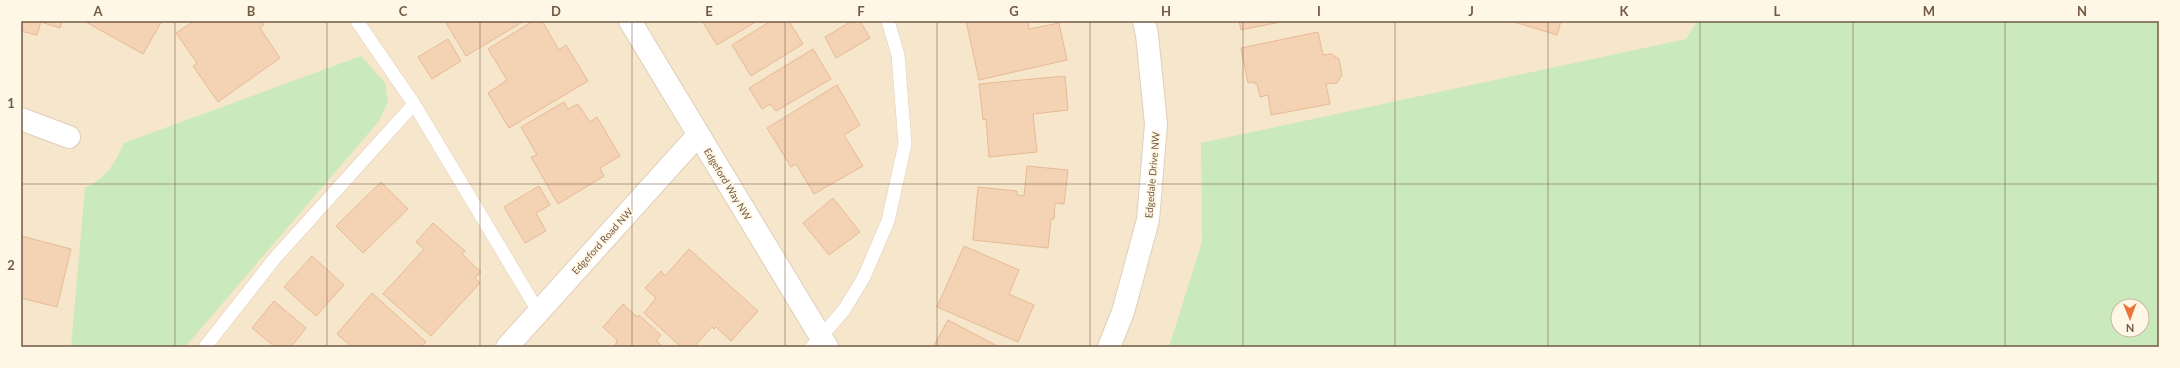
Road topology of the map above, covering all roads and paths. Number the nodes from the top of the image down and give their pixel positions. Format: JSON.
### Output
{"nodes":[{"id":1,"x":357,"y":21,"type":"edge"},
{"id":2,"x":630,"y":21,"type":"edge"},
{"id":3,"x":888,"y":21,"type":"edge"},
{"id":4,"x":1144,"y":21,"type":"edge"},
{"id":5,"x":414,"y":104,"type":"junction"},
{"id":6,"x":21,"y":120,"type":"edge"},
{"id":7,"x":698,"y":135,"type":"junction"},
{"id":8,"x":69,"y":137,"type":"dead end"},
{"id":9,"x":538,"y":311,"type":"junction"},
{"id":10,"x":820,"y":344,"type":"edge"},
{"id":11,"x":205,"y":347,"type":"edge"},
{"id":12,"x":507,"y":347,"type":"edge"},
{"id":13,"x":1109,"y":347,"type":"edge"}],
"edges":[{"from":1,"to":5,"type":"lane"},
{"from":2,"to":7,"type":"street","name":"Edgeford Way NW"},
{"from":3,"to":10,"type":"lane"},
{"from":4,"to":13,"type":"street","name":"Edgedale Drive NW"},
{"from":5,"to":9,"type":"lane"},
{"from":5,"to":11,"type":"lane"},
{"from":6,"to":8,"type":"street"},
{"from":7,"to":9,"type":"street","name":"Edgeford Road NW"},
{"from":7,"to":10,"type":"street","name":"Edgeford Way NW"},
{"from":9,"to":12,"type":"street","name":"Edgeford Road NW"}]}
